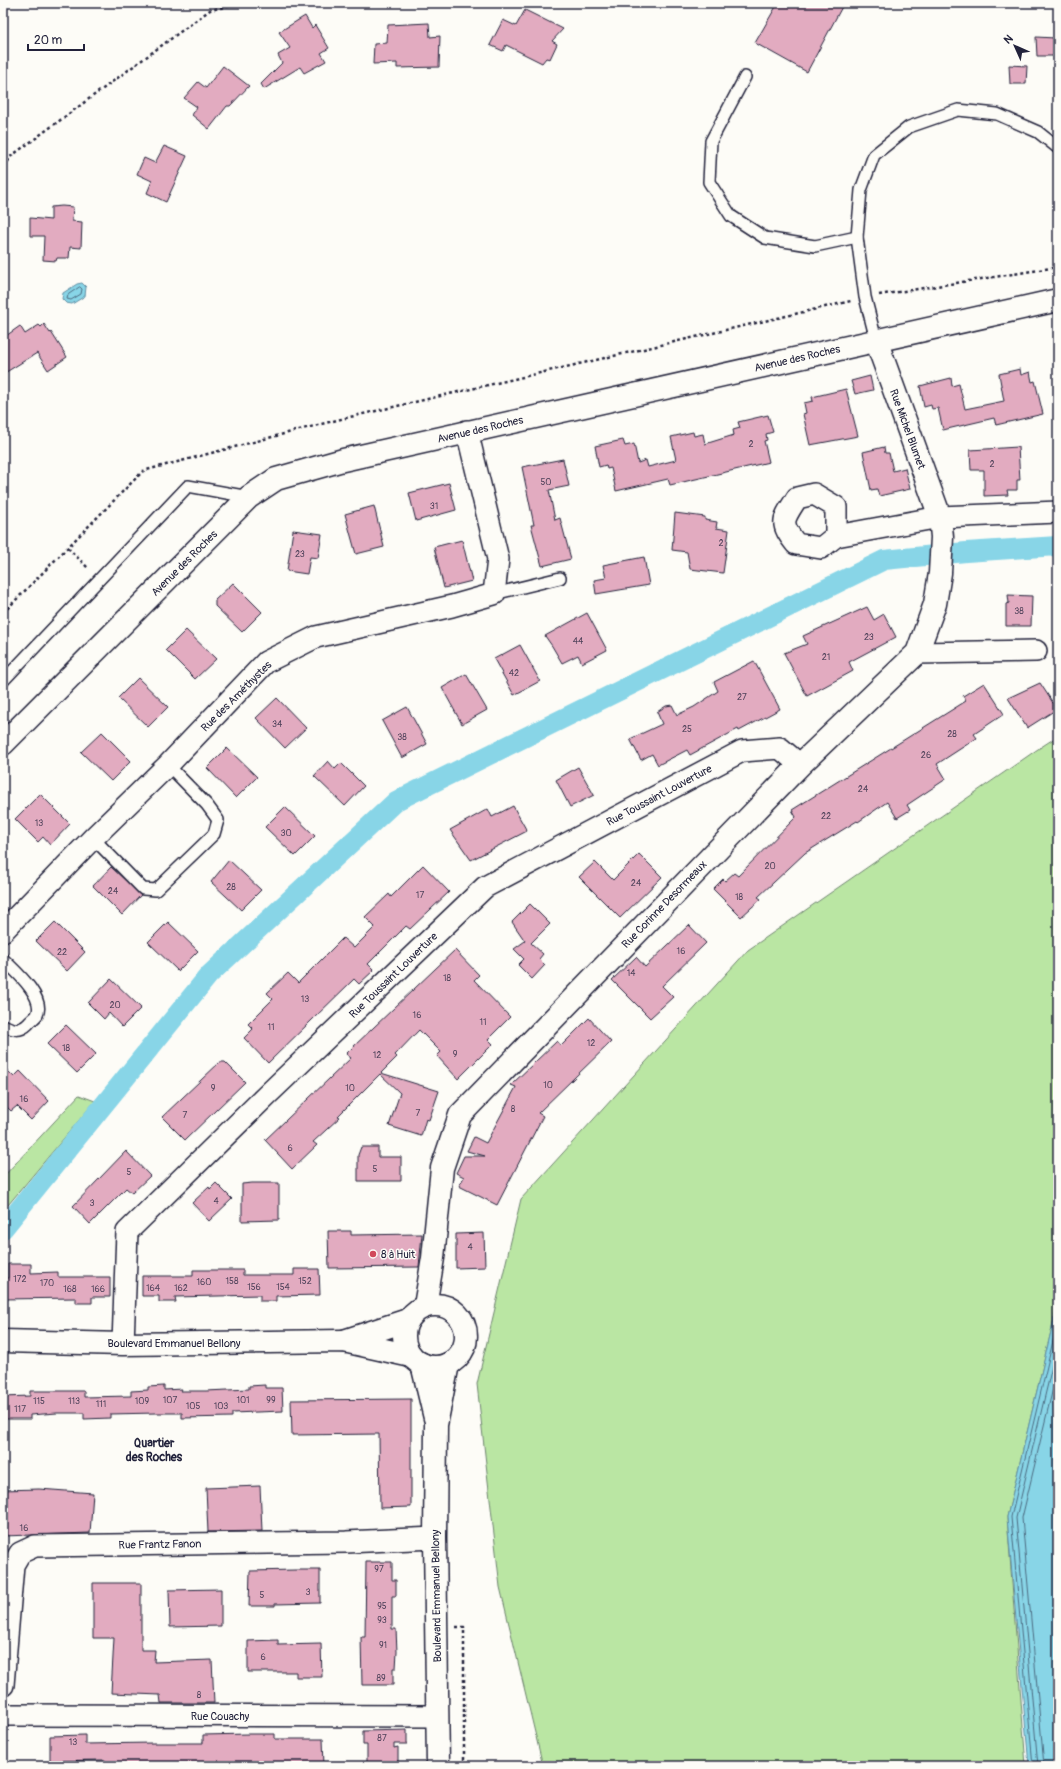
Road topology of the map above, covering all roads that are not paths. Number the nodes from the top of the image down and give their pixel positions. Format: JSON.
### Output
{"nodes":[{"id":1,"x":745,"y":77,"type":"dead end"},
{"id":2,"x":1058,"y":148,"type":"edge"},
{"id":3,"x":857,"y":237,"type":"junction"},
{"id":4,"x":1058,"y":300,"type":"edge"},
{"id":5,"x":876,"y":340,"type":"junction"},
{"id":6,"x":467,"y":431,"type":"junction"},
{"id":7,"x":249,"y":497,"type":"junction"},
{"id":8,"x":1058,"y":512,"type":"edge"},
{"id":9,"x":941,"y":527,"type":"junction"},
{"id":10,"x":836,"y":536,"type":"dead end"},
{"id":11,"x":560,"y":578,"type":"dead end"},
{"id":12,"x":494,"y":594,"type":"junction"},
{"id":13,"x":1036,"y":651,"type":"dead end"},
{"id":14,"x":917,"y":653,"type":"junction"},
{"id":15,"x":3,"y":681,"type":"edge"},
{"id":16,"x":3,"y":744,"type":"edge"},
{"id":17,"x":800,"y":764,"type":"junction"},
{"id":18,"x":168,"y":765,"type":"junction"},
{"id":19,"x":93,"y":838,"type":"junction"},
{"id":20,"x":3,"y":931,"type":"edge"},
{"id":21,"x":3,"y":959,"type":"edge"},
{"id":22,"x":3,"y":1025,"type":"edge"},
{"id":23,"x":433,"y":1258,"type":"junction"},
{"id":24,"x":425,"y":1306,"type":"junction"},
{"id":25,"x":447,"y":1307,"type":"junction"},
{"id":26,"x":408,"y":1320,"type":"junction"},
{"id":27,"x":3,"y":1341,"type":"edge"},
{"id":28,"x":344,"y":1341,"type":"junction"},
{"id":29,"x":123,"y":1344,"type":"junction"},
{"id":30,"x":417,"y":1360,"type":"junction"},
{"id":31,"x":448,"y":1364,"type":"junction"},
{"id":32,"x":436,"y":1425,"type":"junction"},
{"id":33,"x":435,"y":1538,"type":"junction"},
{"id":34,"x":3,"y":1685,"type":"edge"},
{"id":35,"x":3,"y":1715,"type":"edge"},
{"id":36,"x":437,"y":1716,"type":"junction"},
{"id":37,"x":438,"y":1766,"type":"edge"}],
"edges":[{"from":1,"to":3,"type":"lane"},
{"from":2,"to":3,"type":"lane"},
{"from":3,"to":5,"type":"lane"},
{"from":4,"to":5,"type":"street","name":"Avenue des Roches"},
{"from":5,"to":6,"type":"street","name":"Avenue des Roches"},
{"from":5,"to":9,"type":"street","name":"Rue Michel Blumet"},
{"from":6,"to":7,"type":"street","name":"Avenue des Roches"},
{"from":6,"to":12,"type":"street"},
{"from":7,"to":15,"type":"lane"},
{"from":7,"to":16,"type":"street","name":"Avenue des Roches"},
{"from":8,"to":9,"type":"street"},
{"from":9,"to":10,"type":"street"},
{"from":9,"to":14,"type":"street","name":"Rue Corinne Desormeaux"},
{"from":11,"to":12,"type":"lane"},
{"from":12,"to":18,"type":"street","name":"Rue des Améthystes"},
{"from":13,"to":14,"type":"street"},
{"from":14,"to":17,"type":"street","name":"Rue Corinne Desormeaux"},
{"from":17,"to":23,"type":"street","name":"Rue Corinne Desormeaux"},
{"from":17,"to":29,"type":"street","name":"Rue Toussaint Louverture"},
{"from":18,"to":19,"type":"street","name":"Rue des Améthystes"},
{"from":18,"to":19,"type":"lane"},
{"from":19,"to":20,"type":"street","name":"Rue des Améthystes"},
{"from":21,"to":22,"type":"lane"},
{"from":23,"to":24,"type":"street","name":"Rue Corinne Desormeaux"},
{"from":23,"to":25,"type":"street","name":"Rue Corinne Desormeaux"},
{"from":24,"to":25,"type":"street"},
{"from":24,"to":26,"type":"street"},
{"from":25,"to":31,"type":"street"},
{"from":26,"to":28,"type":"street","name":"Boulevard Emmanuel Bellony"},
{"from":26,"to":30,"type":"street"},
{"from":27,"to":29,"type":"street","name":"Boulevard Emmanuel Bellony"},
{"from":28,"to":29,"type":"street","name":"Boulevard Emmanuel Bellony"},
{"from":28,"to":30,"type":"street","name":"Boulevard Emmanuel Bellony"},
{"from":30,"to":31,"type":"street"},
{"from":30,"to":32,"type":"street","name":"Boulevard Emmanuel Bellony"},
{"from":31,"to":32,"type":"street","name":"Boulevard Emmanuel Bellony"},
{"from":32,"to":33,"type":"street","name":"Boulevard Emmanuel Bellony"},
{"from":33,"to":34,"type":"street","name":"Rue Frantz Fanon"},
{"from":33,"to":36,"type":"street","name":"Boulevard Emmanuel Bellony"},
{"from":35,"to":36,"type":"street","name":"Rue Couachy"},
{"from":36,"to":37,"type":"street","name":"Boulevard Emmanuel Bellony"}]}
